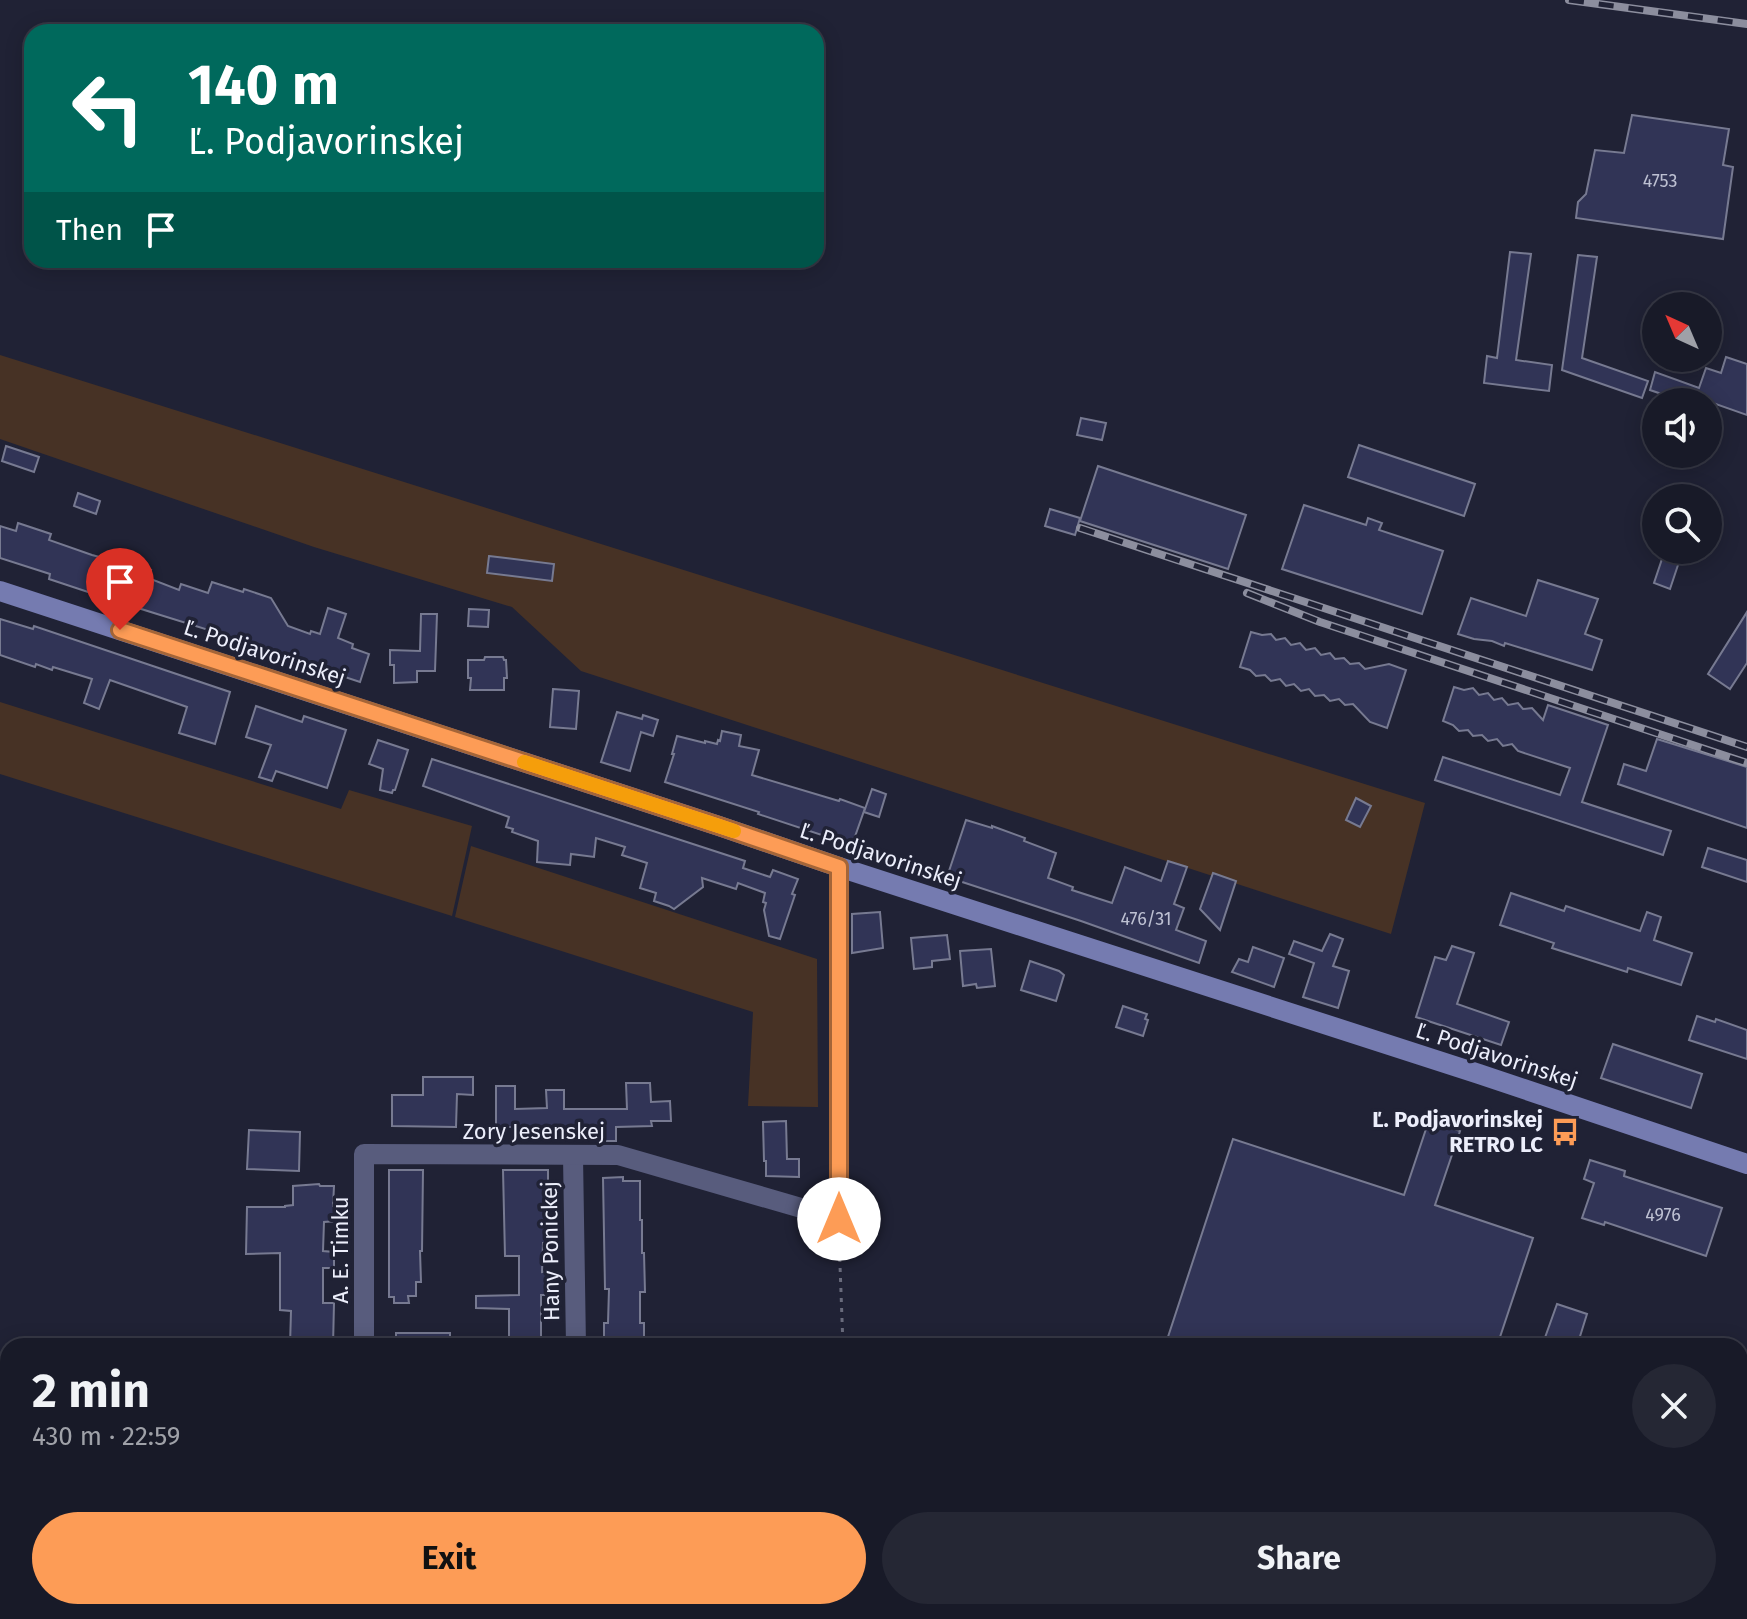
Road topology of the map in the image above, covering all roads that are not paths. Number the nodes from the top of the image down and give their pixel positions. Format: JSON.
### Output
{"nodes":[{"id":1,"x":0,"y":591,"type":"edge"},
{"id":2,"x":839,"y":867,"type":"junction"},
{"id":3,"x":364,"y":1154,"type":"joint"},
{"id":4,"x":573,"y":1156,"type":"junction"},
{"id":5,"x":1747,"y":1164,"type":"edge"},
{"id":6,"x":364,"y":1338,"type":"edge"},
{"id":7,"x":576,"y":1338,"type":"edge"}],
"edges":[{"from":1,"to":2,"type":"street","name":"Ľ. Podjavorinskej"},
{"from":2,"to":4,"type":"street","name":"Zory Jesenskej"},
{"from":2,"to":5,"type":"street","name":"Ľ. Podjavorinskej"},
{"from":3,"to":4,"type":"street","name":"Zory Jesenskej"},
{"from":3,"to":6,"type":"street","name":"A. E. Timku"},
{"from":4,"to":7,"type":"street","name":"Hany Ponickej"}]}
